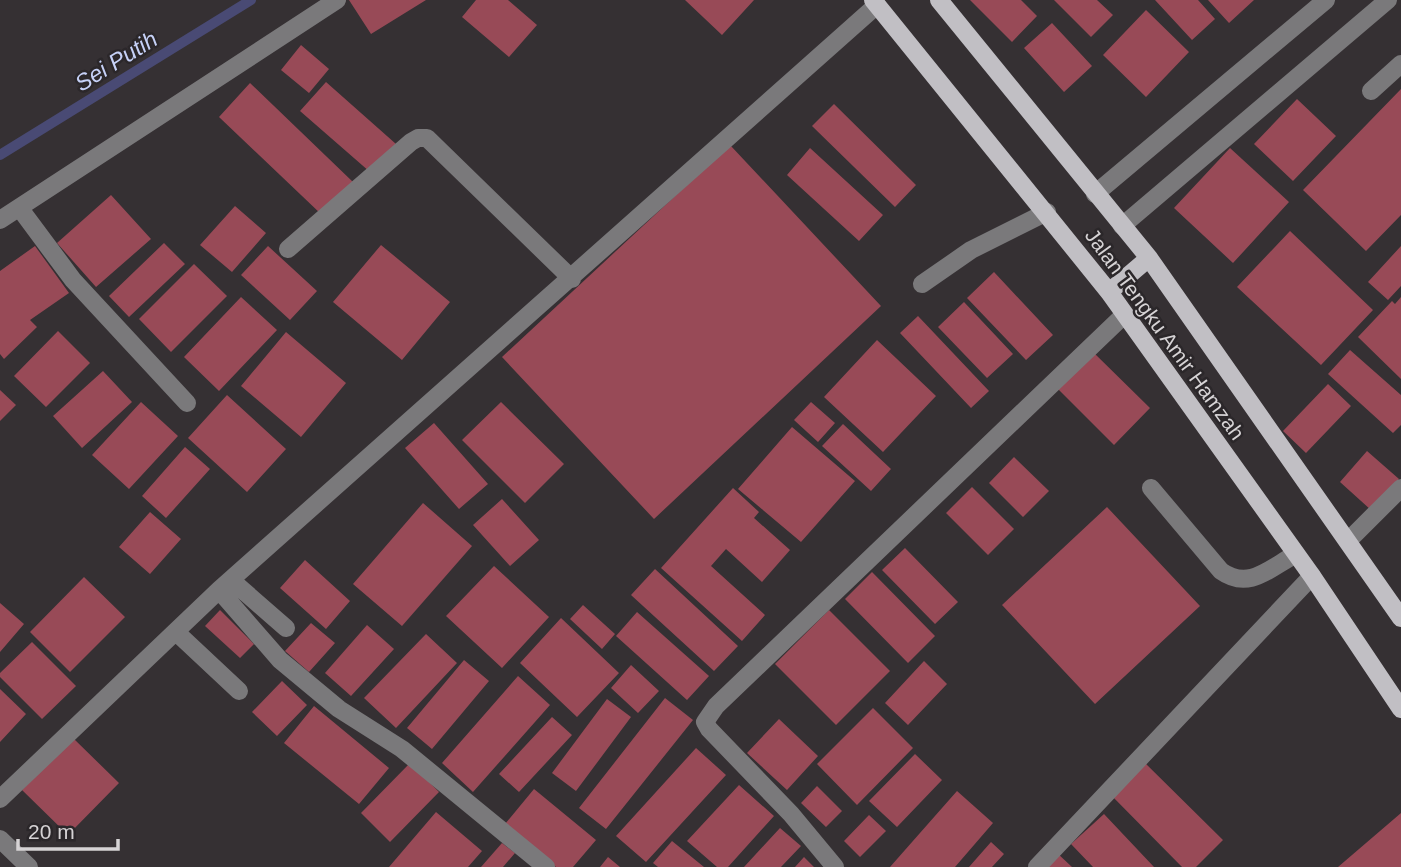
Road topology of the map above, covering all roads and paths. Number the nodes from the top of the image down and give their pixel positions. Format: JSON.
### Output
{"nodes":[{"id":1,"x":337,"y":0,"type":"edge"},
{"id":2,"x":939,"y":0,"type":"edge"},
{"id":3,"x":1326,"y":0,"type":"edge"},
{"id":4,"x":1388,"y":0,"type":"edge"},
{"id":5,"x":875,"y":3,"type":"edge"},
{"id":6,"x":1401,"y":64,"type":"edge"},
{"id":7,"x":1371,"y":91,"type":"dead end"},
{"id":8,"x":1095,"y":194,"type":"junction"},
{"id":9,"x":21,"y":210,"type":"junction"},
{"id":10,"x":1047,"y":212,"type":"junction"},
{"id":11,"x":0,"y":220,"type":"edge"},
{"id":12,"x":1122,"y":226,"type":"junction"},
{"id":13,"x":288,"y":250,"type":"dead end"},
{"id":14,"x":1149,"y":258,"type":"junction"},
{"id":15,"x":572,"y":279,"type":"junction"},
{"id":16,"x":922,"y":284,"type":"dead end"},
{"id":17,"x":1109,"y":292,"type":"junction"},
{"id":18,"x":1124,"y":314,"type":"junction"},
{"id":19,"x":187,"y":403,"type":"dead end"},
{"id":20,"x":1151,"y":488,"type":"dead end"},
{"id":21,"x":1401,"y":488,"type":"edge"},
{"id":22,"x":1348,"y":541,"type":"junction"},
{"id":23,"x":1296,"y":554,"type":"junction"},
{"id":24,"x":1312,"y":576,"type":"junction"},
{"id":25,"x":225,"y":585,"type":"junction"},
{"id":26,"x":1401,"y":618,"type":"edge"},
{"id":27,"x":286,"y":628,"type":"dead end"},
{"id":28,"x":176,"y":632,"type":"junction"},
{"id":29,"x":239,"y":691,"type":"dead end"},
{"id":30,"x":1401,"y":709,"type":"edge"},
{"id":31,"x":0,"y":799,"type":"edge"},
{"id":32,"x":0,"y":839,"type":"edge"},
{"id":33,"x":29,"y":867,"type":"edge"},
{"id":34,"x":546,"y":867,"type":"edge"},
{"id":35,"x":835,"y":867,"type":"edge"},
{"id":36,"x":1037,"y":867,"type":"edge"}],
"edges":[{"from":1,"to":9,"type":"street"},
{"from":2,"to":8,"type":"main road","name":"Jalan Tengku Amir Hamzah"},
{"from":3,"to":8,"type":"street"},
{"from":4,"to":12,"type":"street"},
{"from":5,"to":10,"type":"main road","name":"Jalan Tengku Amir Hamzah"},
{"from":5,"to":15,"type":"street"},
{"from":6,"to":7,"type":"street"},
{"from":8,"to":12,"type":"main road","name":"Jalan Tengku Amir Hamzah"},
{"from":9,"to":11,"type":"street"},
{"from":9,"to":19,"type":"street"},
{"from":10,"to":16,"type":"street"},
{"from":10,"to":17,"type":"main road","name":"Jalan Tengku Amir Hamzah"},
{"from":12,"to":14,"type":"main road","name":"Jalan Tengku Amir Hamzah"},
{"from":13,"to":15,"type":"street"},
{"from":14,"to":17,"type":"main road"},
{"from":14,"to":22,"type":"main road","name":"Jalan Tengku Amir Hamzah"},
{"from":15,"to":25,"type":"street"},
{"from":17,"to":18,"type":"main road","name":"Jalan Tengku Amir Hamzah"},
{"from":18,"to":23,"type":"main road","name":"Jalan Tengku Amir Hamzah"},
{"from":18,"to":35,"type":"street"},
{"from":20,"to":23,"type":"street"},
{"from":21,"to":22,"type":"street"},
{"from":22,"to":26,"type":"main road","name":"Jalan Tengku Amir Hamzah"},
{"from":23,"to":24,"type":"main road","name":"Jalan Tengku Amir Hamzah"},
{"from":24,"to":30,"type":"main road","name":"Jalan Tengku Amir Hamzah"},
{"from":24,"to":36,"type":"street"},
{"from":25,"to":27,"type":"street"},
{"from":25,"to":28,"type":"street"},
{"from":25,"to":34,"type":"street"},
{"from":28,"to":29,"type":"street"},
{"from":28,"to":31,"type":"street"},
{"from":32,"to":33,"type":"street"}]}
